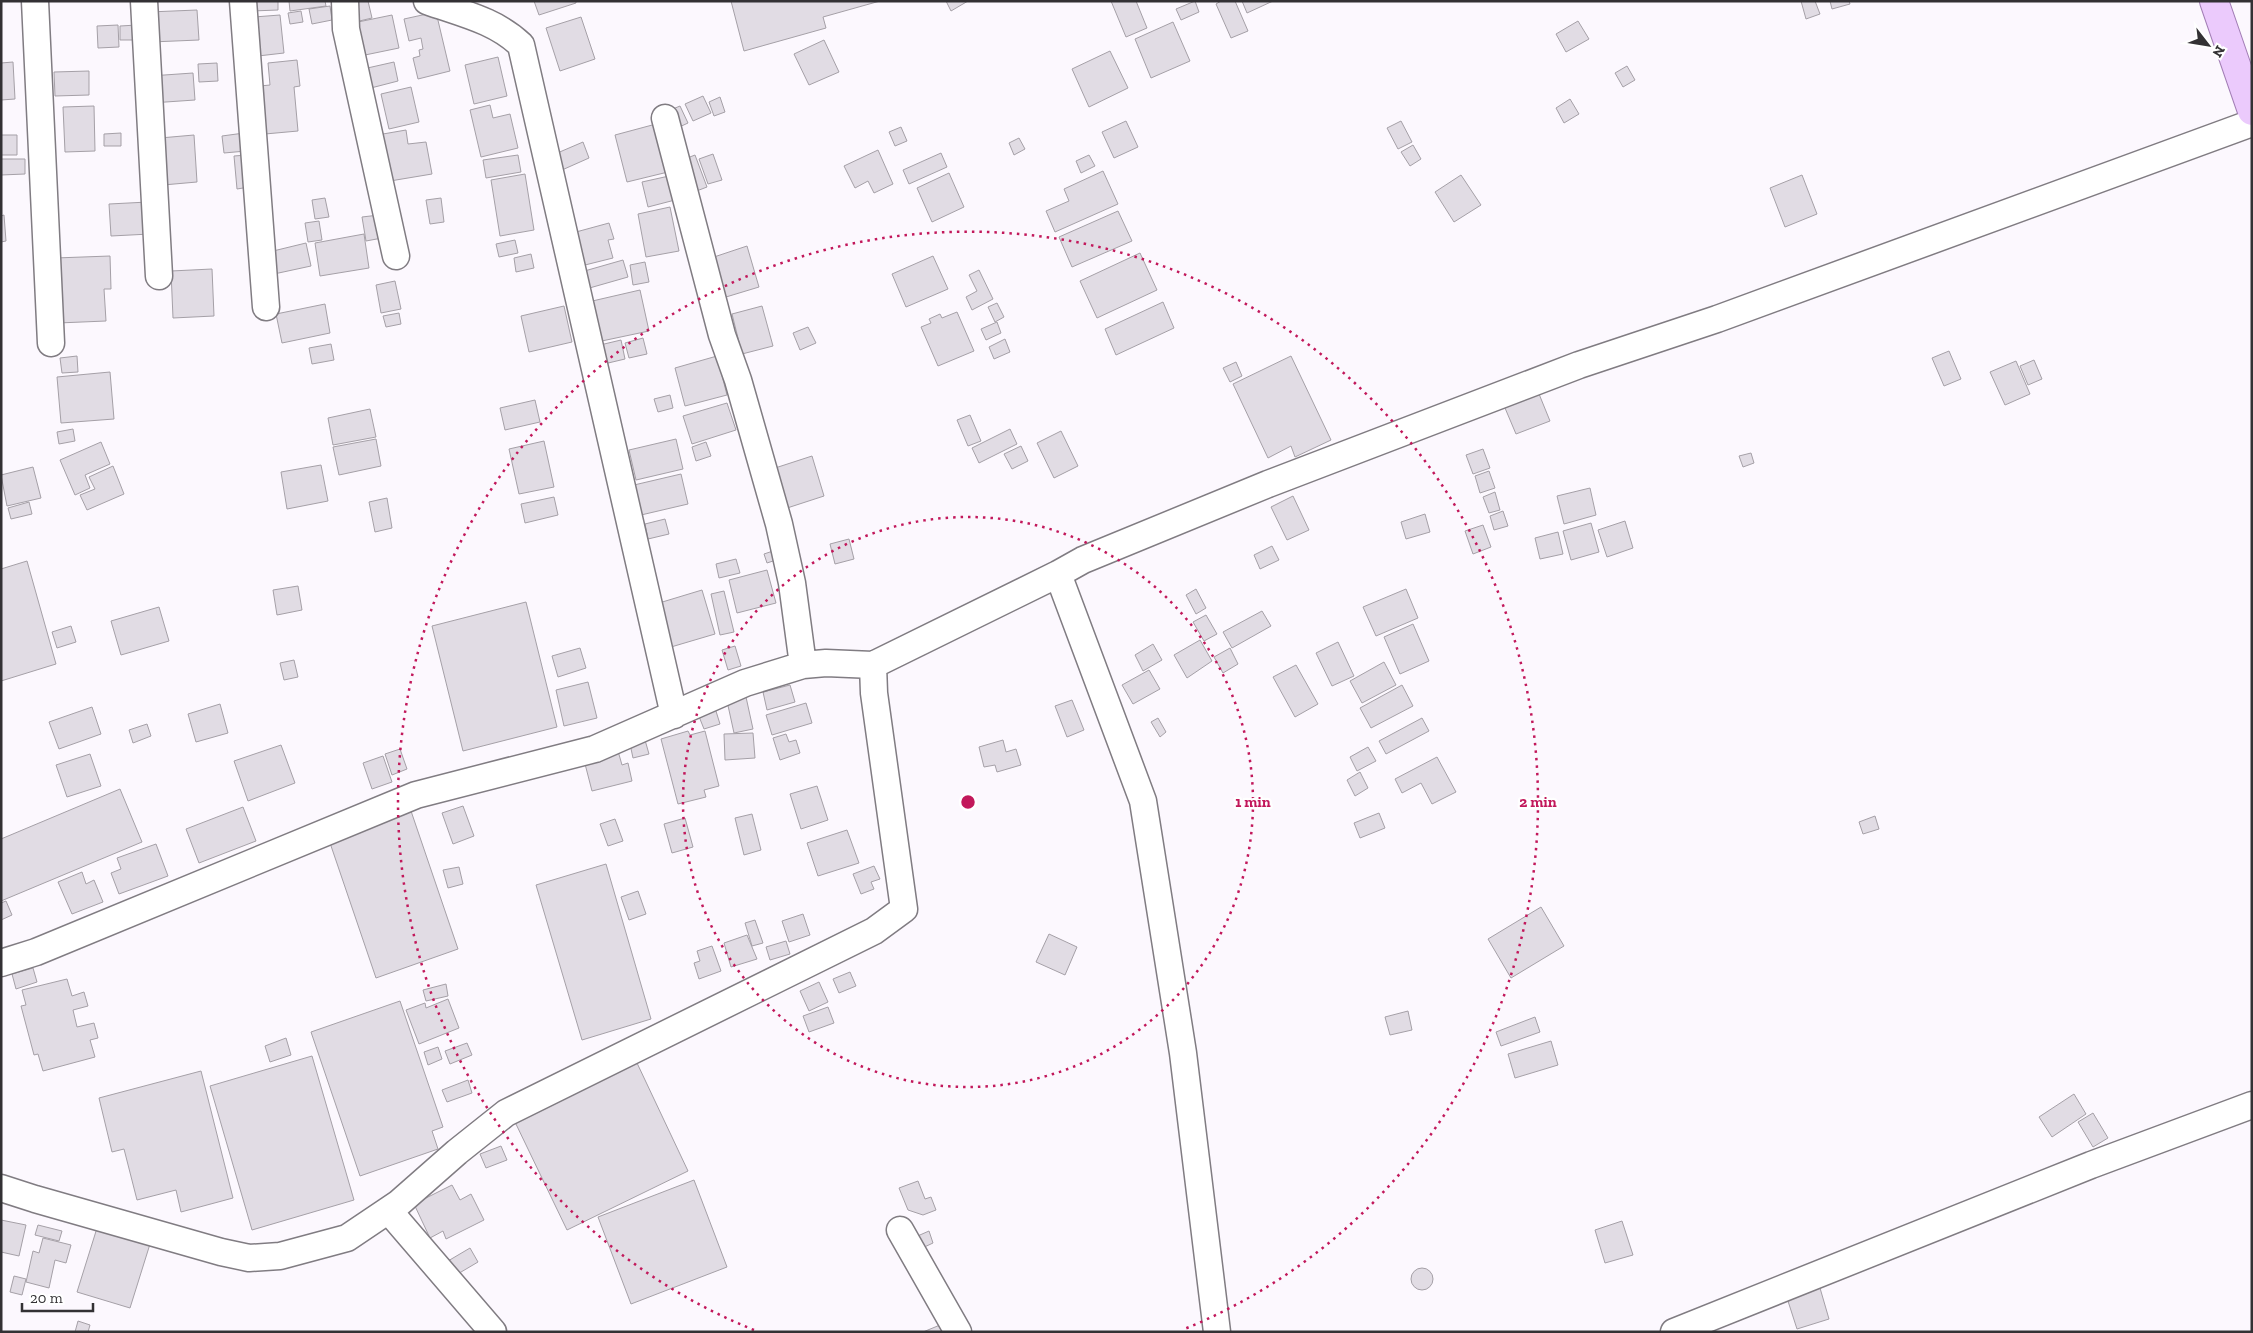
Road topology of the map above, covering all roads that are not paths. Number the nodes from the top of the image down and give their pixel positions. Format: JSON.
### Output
{"nodes":[{"id":1,"x":35,"y":1,"type":"edge"},
{"id":2,"x":144,"y":1,"type":"edge"},
{"id":3,"x":243,"y":1,"type":"edge"},
{"id":4,"x":345,"y":1,"type":"edge"},
{"id":5,"x":427,"y":1,"type":"edge"},
{"id":6,"x":2214,"y":1,"type":"edge"},
{"id":7,"x":2252,"y":111,"type":"edge"},
{"id":8,"x":665,"y":118,"type":"dead end"},
{"id":9,"x":2252,"y":122,"type":"edge"},
{"id":10,"x":396,"y":256,"type":"dead end"},
{"id":11,"x":159,"y":276,"type":"dead end"},
{"id":12,"x":266,"y":307,"type":"dead end"},
{"id":13,"x":51,"y":343,"type":"dead end"},
{"id":14,"x":1058,"y":574,"type":"junction"},
{"id":15,"x":803,"y":665,"type":"junction"},
{"id":16,"x":872,"y":665,"type":"junction"},
{"id":17,"x":674,"y":715,"type":"junction"},
{"id":18,"x":1,"y":963,"type":"edge"},
{"id":19,"x":2252,"y":1105,"type":"edge"},
{"id":20,"x":1,"y":1188,"type":"edge"},
{"id":21,"x":389,"y":1211,"type":"junction"},
{"id":22,"x":900,"y":1230,"type":"dead end"},
{"id":23,"x":493,"y":1332,"type":"edge"},
{"id":24,"x":958,"y":1332,"type":"edge"},
{"id":25,"x":1217,"y":1332,"type":"edge"},
{"id":26,"x":1674,"y":1332,"type":"edge"}],
"edges":[{"from":1,"to":13,"type":"street"},
{"from":2,"to":11,"type":"street"},
{"from":3,"to":12,"type":"street"},
{"from":4,"to":10,"type":"street"},
{"from":5,"to":17,"type":"street"},
{"from":6,"to":7,"type":"main road"},
{"from":8,"to":15,"type":"street"},
{"from":9,"to":14,"type":"street"},
{"from":14,"to":16,"type":"street"},
{"from":14,"to":25,"type":"street"},
{"from":15,"to":16,"type":"street"},
{"from":15,"to":17,"type":"street"},
{"from":16,"to":21,"type":"street"},
{"from":17,"to":18,"type":"street"},
{"from":19,"to":26,"type":"street"},
{"from":20,"to":21,"type":"street"},
{"from":21,"to":23,"type":"street"},
{"from":22,"to":24,"type":"street"}]}
